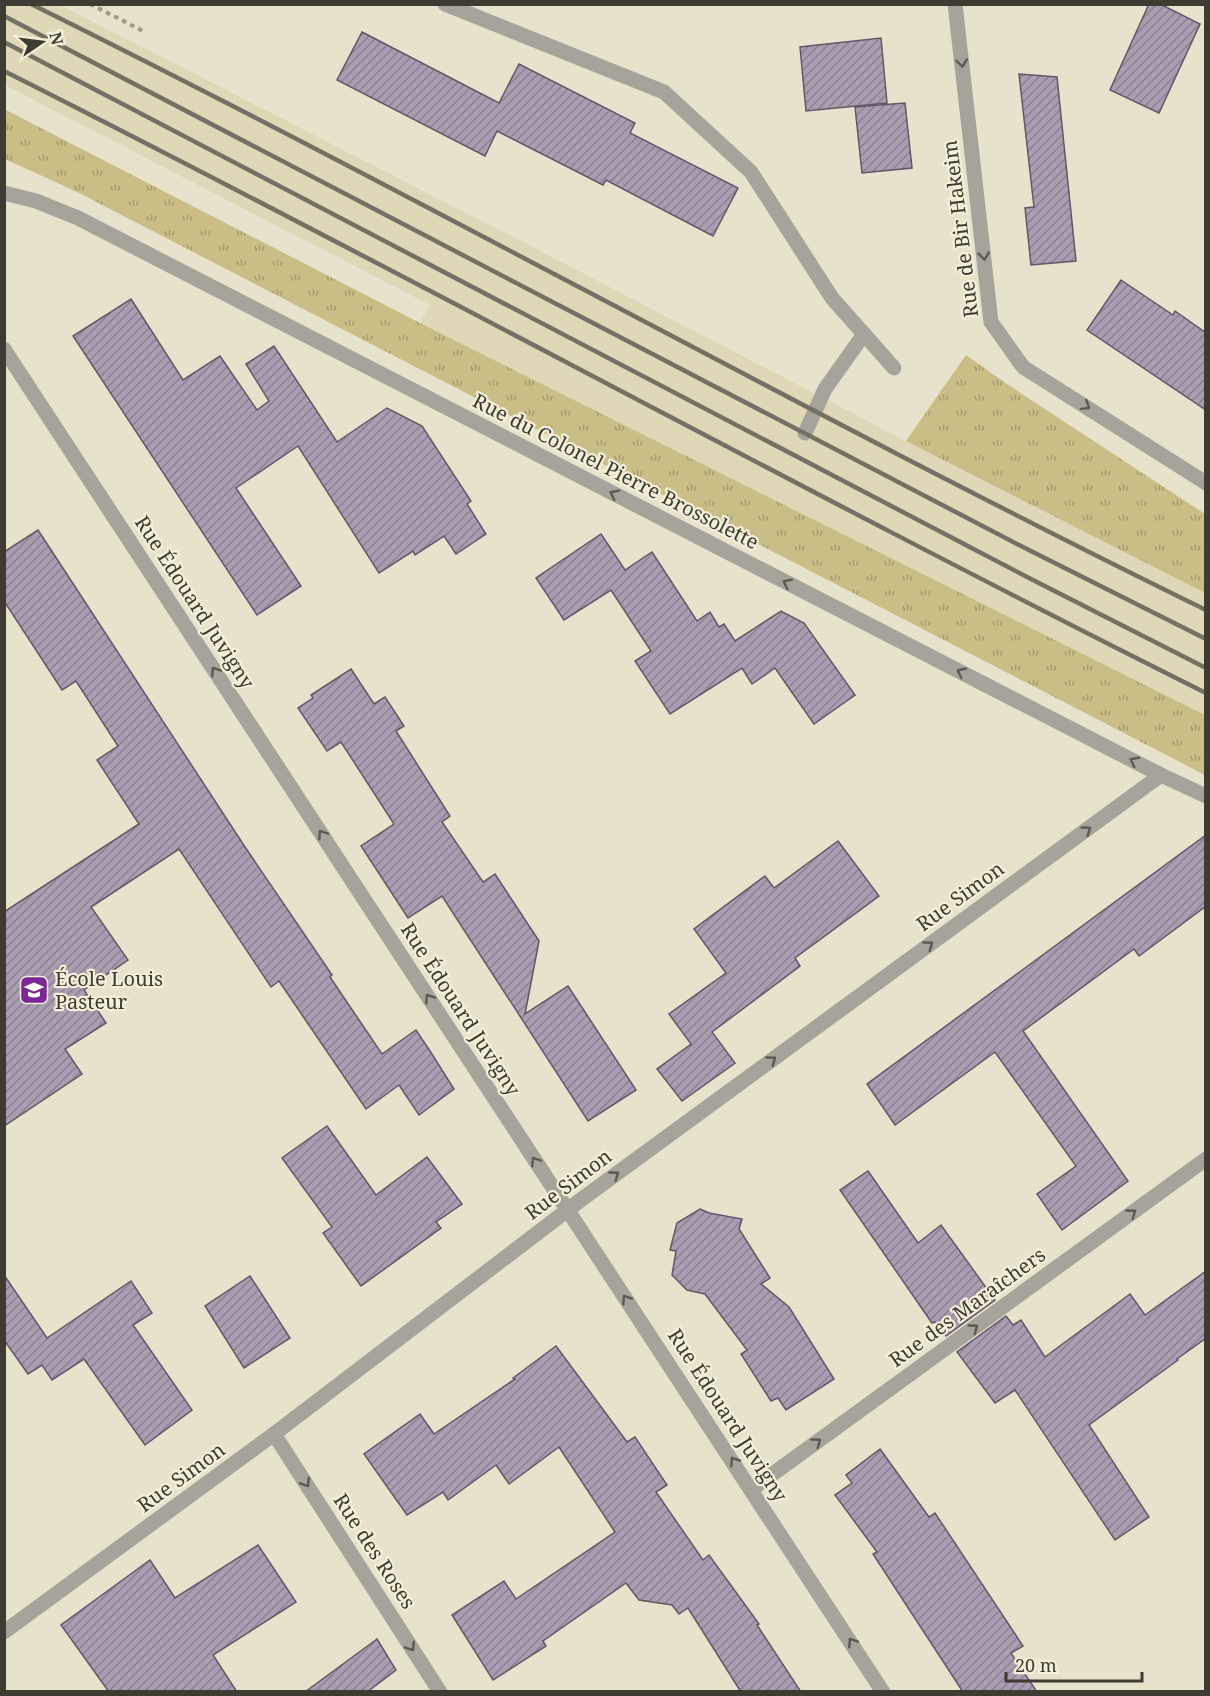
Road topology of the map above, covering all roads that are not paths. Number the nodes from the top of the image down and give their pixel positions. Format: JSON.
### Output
{"nodes":[{"id":1,"x":444,"y":4,"type":"edge"},
{"id":2,"x":956,"y":4,"type":"edge"},
{"id":3,"x":4,"y":193,"type":"edge"},
{"id":4,"x":864,"y":334,"type":"junction"},
{"id":5,"x":4,"y":349,"type":"edge"},
{"id":6,"x":894,"y":368,"type":"dead end"},
{"id":7,"x":805,"y":433,"type":"dead end"},
{"id":8,"x":1206,"y":483,"type":"edge"},
{"id":9,"x":1161,"y":775,"type":"junction"},
{"id":10,"x":1206,"y":796,"type":"edge"},
{"id":11,"x":1206,"y":1159,"type":"edge"},
{"id":12,"x":567,"y":1210,"type":"junction"},
{"id":13,"x":274,"y":1434,"type":"junction"},
{"id":14,"x":752,"y":1489,"type":"junction"},
{"id":15,"x":4,"y":1632,"type":"edge"},
{"id":16,"x":440,"y":1692,"type":"edge"},
{"id":17,"x":883,"y":1692,"type":"edge"}],
"edges":[{"from":1,"to":4,"type":"street"},
{"from":2,"to":8,"type":"street","name":"Rue de Bir Hakeim","one_way":true},
{"from":9,"to":3,"type":"street","name":"Rue du Colonel Pierre Brossolette","one_way":true},
{"from":4,"to":6,"type":"street"},
{"from":4,"to":7,"type":"street"},
{"from":12,"to":5,"type":"street","name":"Rue Édouard Juvigny","one_way":true},
{"from":9,"to":10,"type":"street","name":"Rue du Colonel Pierre Brossolette"},
{"from":12,"to":9,"type":"street","name":"Rue Simon","one_way":true},
{"from":14,"to":11,"type":"street","name":"Rue des Maraîchers","one_way":true},
{"from":12,"to":13,"type":"street","name":"Rue Simon"},
{"from":14,"to":12,"type":"street","name":"Rue Édouard Juvigny","one_way":true},
{"from":13,"to":15,"type":"street","name":"Rue Simon"},
{"from":13,"to":16,"type":"street","name":"Rue des Roses","one_way":true},
{"from":17,"to":14,"type":"street","name":"Rue Édouard Juvigny","one_way":true}]}
